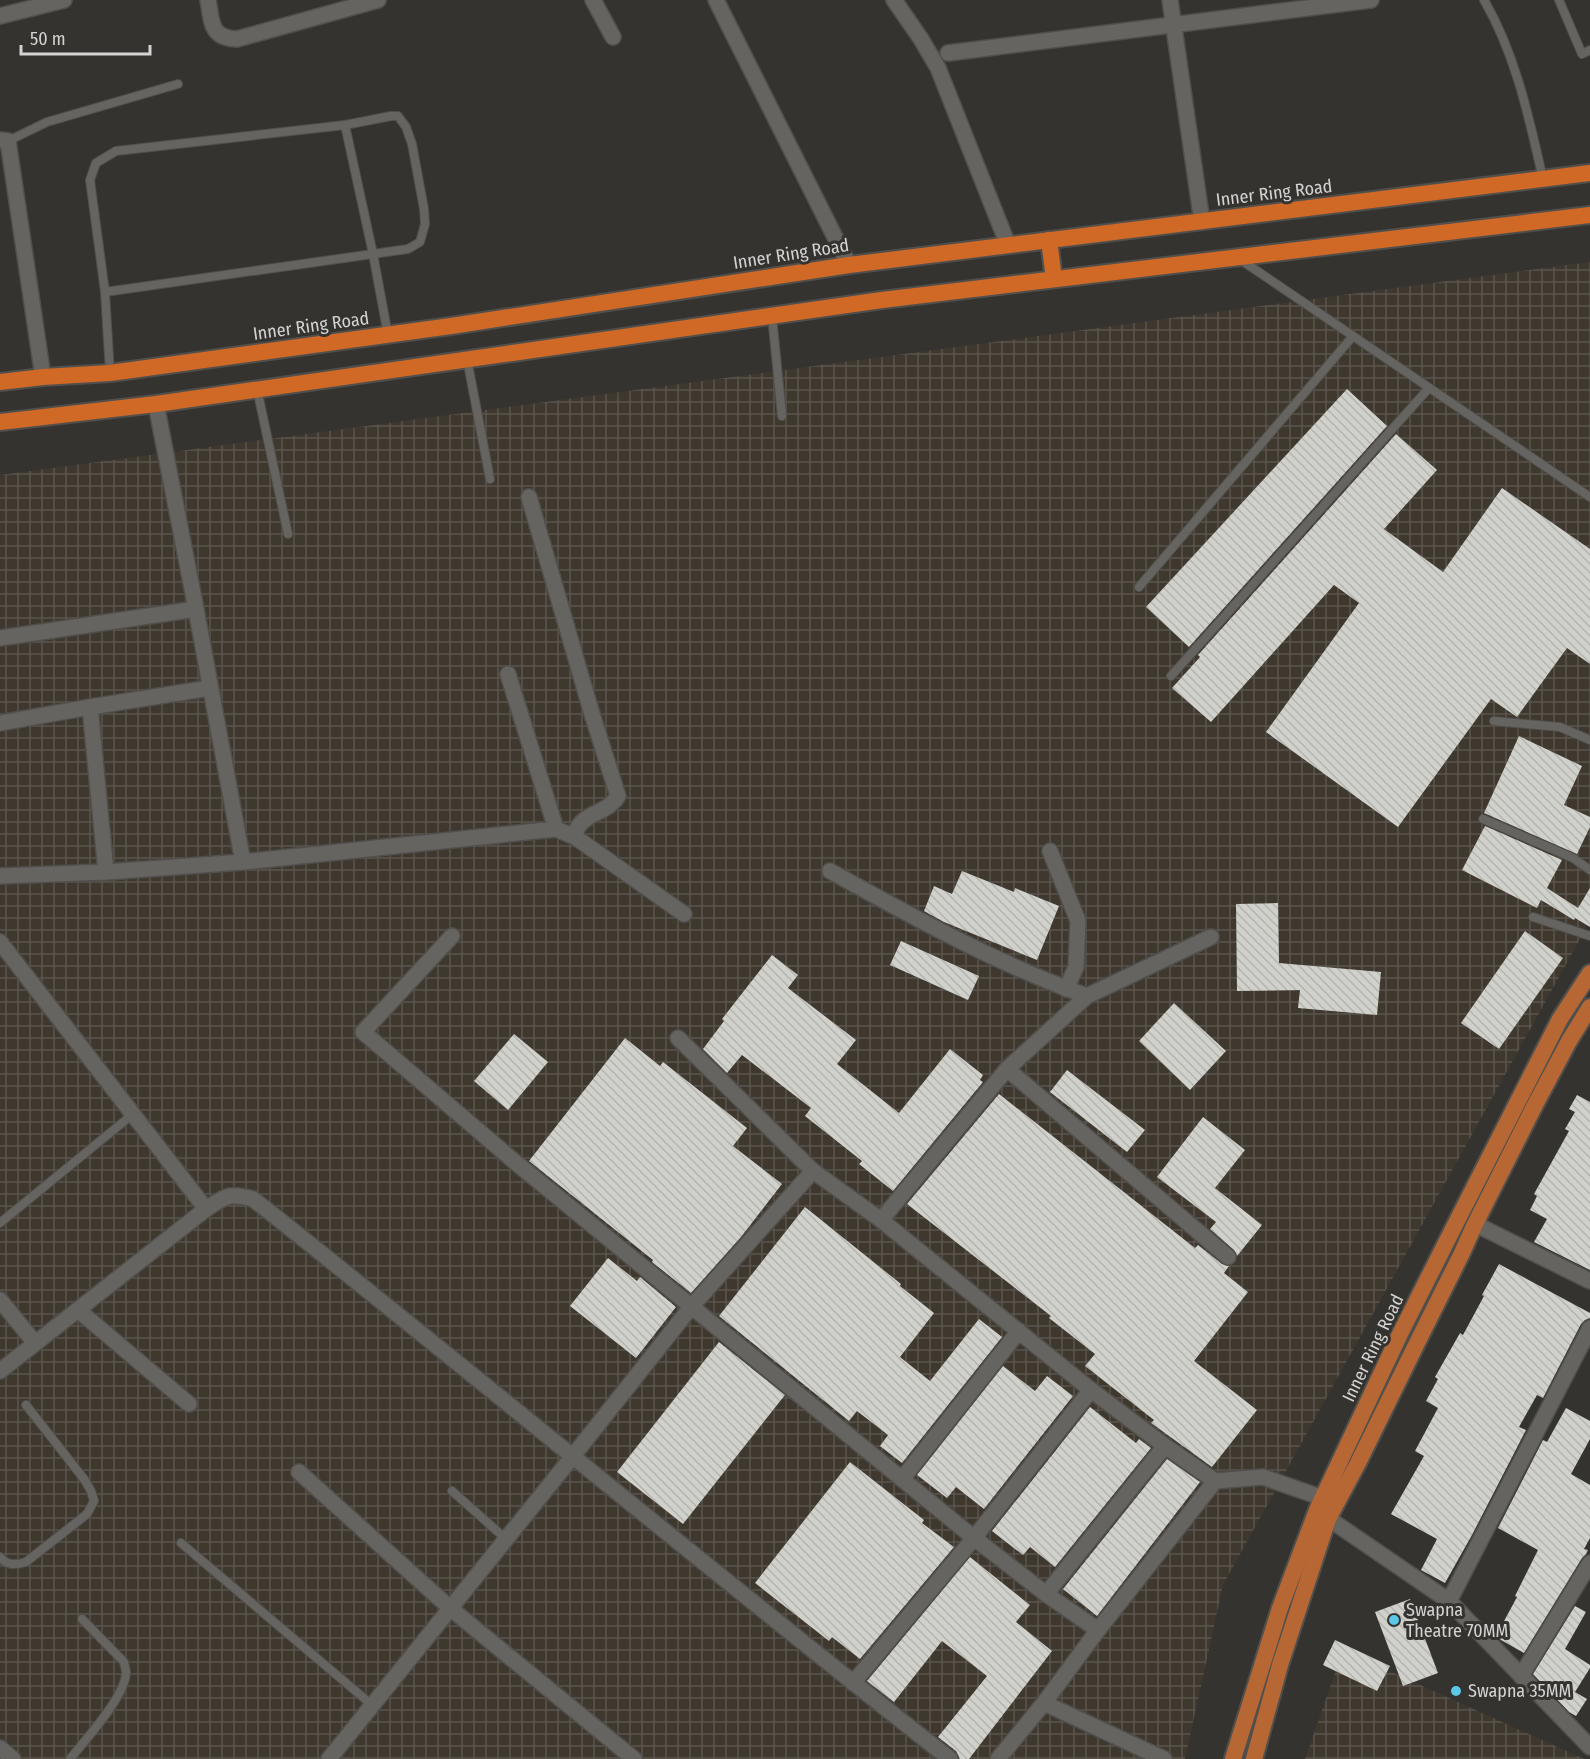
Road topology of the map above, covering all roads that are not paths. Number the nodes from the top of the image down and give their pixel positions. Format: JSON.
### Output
{"nodes":[{"id":1,"x":63,"y":0,"type":"edge"},
{"id":2,"x":208,"y":0,"type":"edge"},
{"id":3,"x":378,"y":0,"type":"edge"},
{"id":4,"x":593,"y":0,"type":"edge"},
{"id":5,"x":894,"y":0,"type":"edge"},
{"id":6,"x":1170,"y":0,"type":"edge"},
{"id":7,"x":1371,"y":0,"type":"edge"},
{"id":8,"x":1484,"y":0,"type":"edge"},
{"id":9,"x":1559,"y":0,"type":"edge"},
{"id":10,"x":720,"y":2,"type":"edge"},
{"id":11,"x":25,"y":4,"type":"edge"},
{"id":12,"x":0,"y":16,"type":"edge"},
{"id":13,"x":1174,"y":26,"type":"junction"},
{"id":14,"x":613,"y":36,"type":"dead end"},
{"id":15,"x":1590,"y":50,"type":"edge"},
{"id":16,"x":948,"y":53,"type":"dead end"},
{"id":17,"x":178,"y":84,"type":"dead end"},
{"id":18,"x":345,"y":125,"type":"junction"},
{"id":19,"x":4,"y":140,"type":"edge"},
{"id":20,"x":1590,"y":173,"type":"edge"},
{"id":21,"x":1543,"y":179,"type":"junction"},
{"id":22,"x":1590,"y":214,"type":"edge"},
{"id":23,"x":1202,"y":222,"type":"junction"},
{"id":24,"x":1049,"y":240,"type":"junction"},
{"id":25,"x":1008,"y":245,"type":"junction"},
{"id":26,"x":373,"y":254,"type":"junction"},
{"id":27,"x":1237,"y":257,"type":"junction"},
{"id":28,"x":849,"y":265,"type":"junction"},
{"id":29,"x":1054,"y":279,"type":"junction"},
{"id":30,"x":105,"y":292,"type":"junction"},
{"id":31,"x":772,"y":316,"type":"junction"},
{"id":32,"x":388,"y":335,"type":"junction"},
{"id":33,"x":1353,"y":336,"type":"junction"},
{"id":34,"x":467,"y":359,"type":"junction"},
{"id":35,"x":110,"y":373,"type":"junction"},
{"id":36,"x":43,"y":377,"type":"junction"},
{"id":37,"x":0,"y":381,"type":"edge"},
{"id":38,"x":1429,"y":388,"type":"junction"},
{"id":39,"x":257,"y":389,"type":"junction"},
{"id":40,"x":156,"y":404,"type":"junction"},
{"id":41,"x":782,"y":416,"type":"dead end"},
{"id":42,"x":0,"y":422,"type":"edge"},
{"id":43,"x":490,"y":479,"type":"dead end"},
{"id":44,"x":529,"y":497,"type":"dead end"},
{"id":45,"x":1590,"y":497,"type":"edge"},
{"id":46,"x":288,"y":534,"type":"dead end"},
{"id":47,"x":1138,"y":587,"type":"dead end"},
{"id":48,"x":196,"y":609,"type":"junction"},
{"id":49,"x":0,"y":638,"type":"edge"},
{"id":50,"x":508,"y":674,"type":"dead end"},
{"id":51,"x":1171,"y":676,"type":"dead end"},
{"id":52,"x":210,"y":688,"type":"junction"},
{"id":53,"x":90,"y":707,"type":"junction"},
{"id":54,"x":1494,"y":721,"type":"dead end"},
{"id":55,"x":0,"y":723,"type":"edge"},
{"id":56,"x":1590,"y":740,"type":"edge"},
{"id":57,"x":1483,"y":819,"type":"dead end"},
{"id":58,"x":556,"y":829,"type":"junction"},
{"id":59,"x":575,"y":837,"type":"junction"},
{"id":60,"x":1050,"y":850,"type":"dead end"},
{"id":61,"x":243,"y":862,"type":"junction"},
{"id":62,"x":1590,"y":870,"type":"edge"},
{"id":63,"x":830,"y":871,"type":"dead end"},
{"id":64,"x":106,"y":873,"type":"junction"},
{"id":65,"x":0,"y":876,"type":"edge"},
{"id":66,"x":684,"y":914,"type":"dead end"},
{"id":67,"x":1533,"y":917,"type":"dead end"},
{"id":68,"x":452,"y":936,"type":"dead end"},
{"id":69,"x":1590,"y":936,"type":"edge"},
{"id":70,"x":1211,"y":937,"type":"dead end"},
{"id":71,"x":0,"y":942,"type":"edge"},
{"id":72,"x":1590,"y":973,"type":"edge"},
{"id":73,"x":1066,"y":988,"type":"junction"},
{"id":74,"x":1086,"y":996,"type":"junction"},
{"id":75,"x":1590,"y":1008,"type":"edge"},
{"id":76,"x":678,"y":1038,"type":"dead end"},
{"id":77,"x":1007,"y":1069,"type":"junction"},
{"id":78,"x":133,"y":1114,"type":"junction"},
{"id":79,"x":813,"y":1171,"type":"junction"},
{"id":80,"x":206,"y":1209,"type":"junction"},
{"id":81,"x":881,"y":1220,"type":"junction"},
{"id":82,"x":0,"y":1223,"type":"edge"},
{"id":83,"x":1475,"y":1224,"type":"junction"},
{"id":84,"x":1228,"y":1257,"type":"dead end"},
{"id":85,"x":1590,"y":1281,"type":"edge"},
{"id":86,"x":0,"y":1300,"type":"edge"},
{"id":87,"x":691,"y":1307,"type":"junction"},
{"id":88,"x":78,"y":1310,"type":"junction"},
{"id":89,"x":1590,"y":1328,"type":"edge"},
{"id":90,"x":1018,"y":1331,"type":"junction"},
{"id":91,"x":35,"y":1343,"type":"junction"},
{"id":92,"x":0,"y":1371,"type":"edge"},
{"id":93,"x":1092,"y":1390,"type":"junction"},
{"id":94,"x":189,"y":1404,"type":"dead end"},
{"id":95,"x":26,"y":1405,"type":"dead end"},
{"id":96,"x":1165,"y":1446,"type":"junction"},
{"id":97,"x":573,"y":1456,"type":"junction"},
{"id":98,"x":299,"y":1472,"type":"dead end"},
{"id":99,"x":902,"y":1479,"type":"junction"},
{"id":100,"x":1215,"y":1481,"type":"junction"},
{"id":101,"x":452,"y":1491,"type":"dead end"},
{"id":102,"x":1323,"y":1509,"type":"junction"},
{"id":103,"x":974,"y":1538,"type":"junction"},
{"id":104,"x":506,"y":1539,"type":"junction"},
{"id":105,"x":181,"y":1544,"type":"dead end"},
{"id":106,"x":0,"y":1557,"type":"edge"},
{"id":107,"x":1590,"y":1563,"type":"edge"},
{"id":108,"x":1046,"y":1594,"type":"junction"},
{"id":109,"x":1449,"y":1601,"type":"junction"},
{"id":110,"x":450,"y":1608,"type":"junction"},
{"id":111,"x":82,"y":1619,"type":"dead end"},
{"id":112,"x":1098,"y":1630,"type":"junction"},
{"id":113,"x":1521,"y":1676,"type":"junction"},
{"id":114,"x":853,"y":1683,"type":"junction"},
{"id":115,"x":1044,"y":1703,"type":"junction"},
{"id":116,"x":372,"y":1706,"type":"junction"},
{"id":117,"x":1590,"y":1747,"type":"edge"},
{"id":118,"x":333,"y":1758,"type":"edge"},
{"id":119,"x":70,"y":1759,"type":"edge"},
{"id":120,"x":634,"y":1759,"type":"edge"},
{"id":121,"x":950,"y":1759,"type":"edge"},
{"id":122,"x":998,"y":1759,"type":"edge"},
{"id":123,"x":1164,"y":1759,"type":"edge"},
{"id":124,"x":1233,"y":1759,"type":"edge"},
{"id":125,"x":1254,"y":1759,"type":"edge"}],
"edges":[{"from":1,"to":11,"type":"street"},
{"from":2,"to":3,"type":"street"},
{"from":4,"to":14,"type":"street"},
{"from":5,"to":25,"type":"street"},
{"from":6,"to":13,"type":"street"},
{"from":7,"to":13,"type":"street"},
{"from":8,"to":21,"type":"lane"},
{"from":9,"to":15,"type":"lane"},
{"from":10,"to":28,"type":"street"},
{"from":11,"to":12,"type":"street"},
{"from":13,"to":16,"type":"street"},
{"from":13,"to":23,"type":"street"},
{"from":17,"to":19,"type":"lane"},
{"from":18,"to":26,"type":"lane"},
{"from":18,"to":26,"type":"lane"},
{"from":18,"to":30,"type":"lane"},
{"from":19,"to":36,"type":"street"},
{"from":20,"to":21,"type":"highway","name":"Inner Ring Road"},
{"from":21,"to":23,"type":"highway","name":"Inner Ring Road"},
{"from":22,"to":27,"type":"highway"},
{"from":23,"to":24,"type":"highway","name":"Inner Ring Road"},
{"from":24,"to":25,"type":"highway","name":"Inner Ring Road"},
{"from":24,"to":29,"type":"highway"},
{"from":25,"to":28,"type":"highway","name":"Inner Ring Road"},
{"from":26,"to":30,"type":"lane"},
{"from":26,"to":32,"type":"lane"},
{"from":27,"to":29,"type":"highway"},
{"from":27,"to":33,"type":"lane"},
{"from":28,"to":32,"type":"highway","name":"Inner Ring Road"},
{"from":29,"to":31,"type":"highway"},
{"from":30,"to":35,"type":"lane"},
{"from":31,"to":34,"type":"highway"},
{"from":31,"to":41,"type":"lane"},
{"from":32,"to":35,"type":"highway","name":"Inner Ring Road"},
{"from":33,"to":38,"type":"lane"},
{"from":33,"to":47,"type":"lane"},
{"from":34,"to":39,"type":"highway"},
{"from":34,"to":43,"type":"lane"},
{"from":35,"to":36,"type":"highway","name":"Inner Ring Road"},
{"from":36,"to":37,"type":"highway","name":"Inner Ring Road"},
{"from":38,"to":45,"type":"lane"},
{"from":38,"to":51,"type":"lane"},
{"from":39,"to":40,"type":"highway"},
{"from":39,"to":46,"type":"lane"},
{"from":40,"to":42,"type":"highway"},
{"from":40,"to":48,"type":"street"},
{"from":44,"to":59,"type":"street"},
{"from":48,"to":49,"type":"street"},
{"from":48,"to":52,"type":"street"},
{"from":50,"to":58,"type":"street"},
{"from":52,"to":53,"type":"street"},
{"from":52,"to":61,"type":"street"},
{"from":53,"to":55,"type":"street"},
{"from":53,"to":64,"type":"street"},
{"from":54,"to":56,"type":"lane"},
{"from":57,"to":62,"type":"lane"},
{"from":58,"to":59,"type":"street"},
{"from":58,"to":61,"type":"street"},
{"from":59,"to":66,"type":"street"},
{"from":60,"to":73,"type":"street"},
{"from":61,"to":64,"type":"street"},
{"from":63,"to":73,"type":"street"},
{"from":64,"to":65,"type":"street"},
{"from":67,"to":69,"type":"lane"},
{"from":68,"to":87,"type":"street"},
{"from":70,"to":74,"type":"street"},
{"from":71,"to":78,"type":"street"},
{"from":72,"to":102,"type":"main road","name":"Inner Ring Road"},
{"from":73,"to":74,"type":"street"},
{"from":74,"to":77,"type":"street"},
{"from":75,"to":83,"type":"main road","name":"Inner Ring Road"},
{"from":76,"to":79,"type":"street"},
{"from":77,"to":81,"type":"street"},
{"from":77,"to":84,"type":"street"},
{"from":78,"to":80,"type":"street"},
{"from":78,"to":82,"type":"lane"},
{"from":79,"to":81,"type":"street"},
{"from":79,"to":87,"type":"street"},
{"from":80,"to":88,"type":"street"},
{"from":80,"to":97,"type":"street"},
{"from":81,"to":90,"type":"street"},
{"from":83,"to":85,"type":"street"},
{"from":83,"to":102,"type":"main road","name":"Inner Ring Road"},
{"from":86,"to":91,"type":"street"},
{"from":87,"to":97,"type":"street"},
{"from":87,"to":99,"type":"street"},
{"from":88,"to":91,"type":"street"},
{"from":88,"to":94,"type":"street"},
{"from":89,"to":109,"type":"street"},
{"from":90,"to":93,"type":"street"},
{"from":90,"to":99,"type":"street"},
{"from":91,"to":92,"type":"street"},
{"from":93,"to":96,"type":"street"},
{"from":93,"to":103,"type":"street"},
{"from":95,"to":106,"type":"lane"},
{"from":96,"to":100,"type":"street"},
{"from":96,"to":108,"type":"street"},
{"from":97,"to":104,"type":"street"},
{"from":97,"to":114,"type":"street"},
{"from":98,"to":110,"type":"street"},
{"from":99,"to":103,"type":"street"},
{"from":100,"to":102,"type":"street"},
{"from":100,"to":112,"type":"street"},
{"from":101,"to":104,"type":"lane"},
{"from":102,"to":109,"type":"street"},
{"from":102,"to":124,"type":"main road","name":"Inner Ring Road"},
{"from":102,"to":125,"type":"main road","name":"Inner Ring Road"},
{"from":103,"to":108,"type":"street"},
{"from":103,"to":114,"type":"street"},
{"from":104,"to":110,"type":"street"},
{"from":105,"to":116,"type":"lane"},
{"from":107,"to":113,"type":"street"},
{"from":108,"to":112,"type":"street"},
{"from":109,"to":113,"type":"street"},
{"from":110,"to":116,"type":"street"},
{"from":110,"to":120,"type":"street"},
{"from":111,"to":119,"type":"lane"},
{"from":112,"to":115,"type":"street"},
{"from":113,"to":117,"type":"street"},
{"from":114,"to":121,"type":"street"},
{"from":115,"to":122,"type":"street"},
{"from":115,"to":123,"type":"street"},
{"from":116,"to":118,"type":"street"}]}
